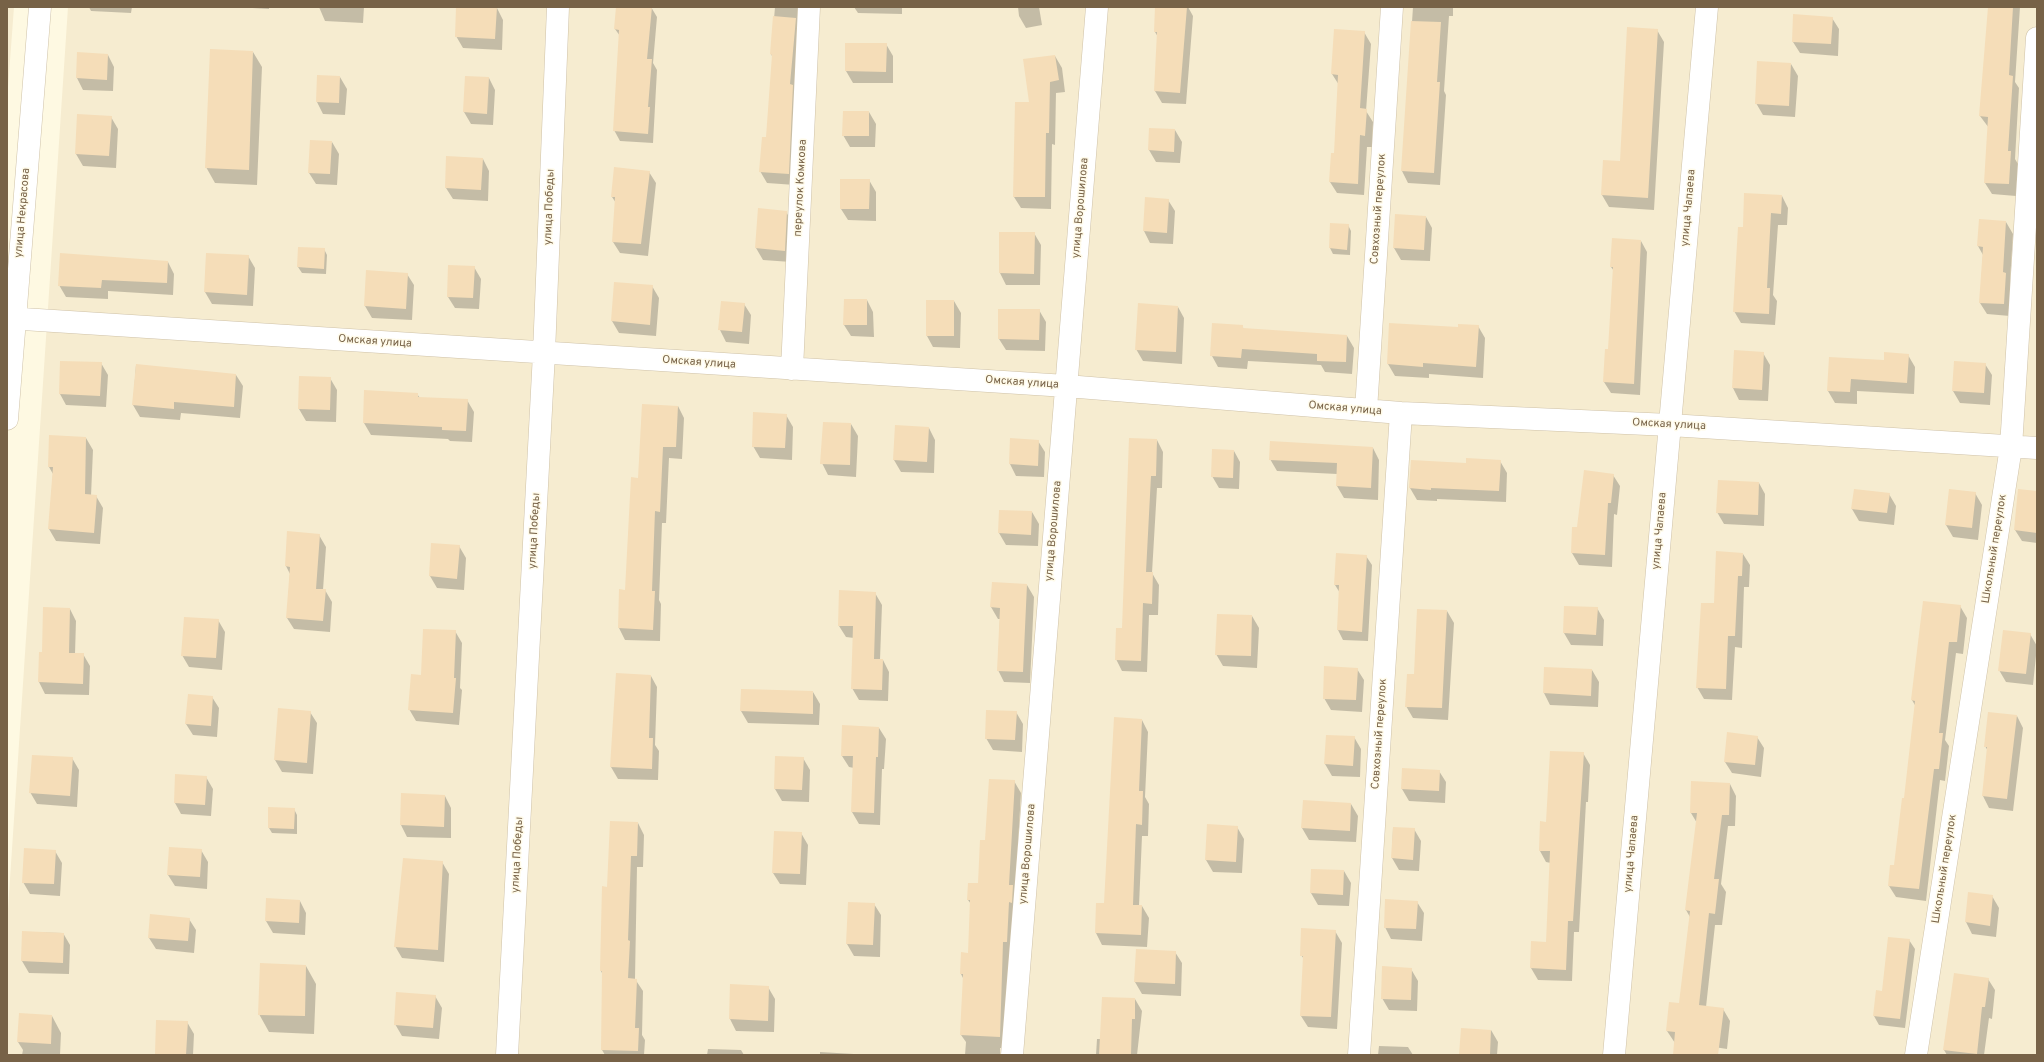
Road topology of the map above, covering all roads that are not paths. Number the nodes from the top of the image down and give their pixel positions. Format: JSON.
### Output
{"nodes":[{"id":1,"x":40,"y":7,"type":"edge"},
{"id":2,"x":558,"y":7,"type":"edge"},
{"id":3,"x":809,"y":7,"type":"edge"},
{"id":4,"x":1097,"y":7,"type":"edge"},
{"id":5,"x":1392,"y":7,"type":"edge"},
{"id":6,"x":1707,"y":7,"type":"edge"},
{"id":7,"x":2037,"y":38,"type":"edge"},
{"id":8,"x":11,"y":318,"type":"edge"},
{"id":9,"x":544,"y":353,"type":"junction"},
{"id":10,"x":792,"y":369,"type":"junction"},
{"id":11,"x":1066,"y":386,"type":"junction"},
{"id":12,"x":1366,"y":410,"type":"junction"},
{"id":13,"x":1401,"y":413,"type":"junction"},
{"id":14,"x":7,"y":419,"type":"edge"},
{"id":15,"x":1670,"y":425,"type":"junction"},
{"id":16,"x":2011,"y":447,"type":"junction"},
{"id":17,"x":2037,"y":448,"type":"edge"},
{"id":18,"x":507,"y":1055,"type":"edge"},
{"id":19,"x":1012,"y":1055,"type":"edge"},
{"id":20,"x":1359,"y":1055,"type":"edge"},
{"id":21,"x":1614,"y":1055,"type":"edge"},
{"id":22,"x":1916,"y":1055,"type":"edge"}],
"edges":[{"from":1,"to":8,"type":"street","name":"улица Некрасова"},
{"from":2,"to":9,"type":"street","name":"улица Победы"},
{"from":3,"to":10,"type":"street","name":"переулок Комкова"},
{"from":4,"to":11,"type":"street","name":"улица Ворошилова"},
{"from":5,"to":12,"type":"street","name":"Совхозный переулок"},
{"from":6,"to":15,"type":"street","name":"улица Чапаева"},
{"from":7,"to":16,"type":"street","name":"Школьный переулок"},
{"from":8,"to":9,"type":"street","name":"Омская улица"},
{"from":8,"to":14,"type":"street","name":"улица Некрасова"},
{"from":9,"to":10,"type":"street","name":"Омская улица"},
{"from":9,"to":18,"type":"street","name":"улица Победы"},
{"from":10,"to":11,"type":"street","name":"Омская улица"},
{"from":11,"to":12,"type":"street","name":"Омская улица"},
{"from":11,"to":19,"type":"street","name":"улица Ворошилова"},
{"from":12,"to":13,"type":"street","name":"Омская улица"},
{"from":13,"to":15,"type":"street","name":"Омская улица"},
{"from":13,"to":20,"type":"street","name":"Совхозный переулок"},
{"from":15,"to":16,"type":"street","name":"Омская улица"},
{"from":15,"to":21,"type":"street","name":"улица Чапаева"},
{"from":16,"to":17,"type":"street","name":"Омская улица"},
{"from":16,"to":22,"type":"street","name":"Школьный переулок"}]}
